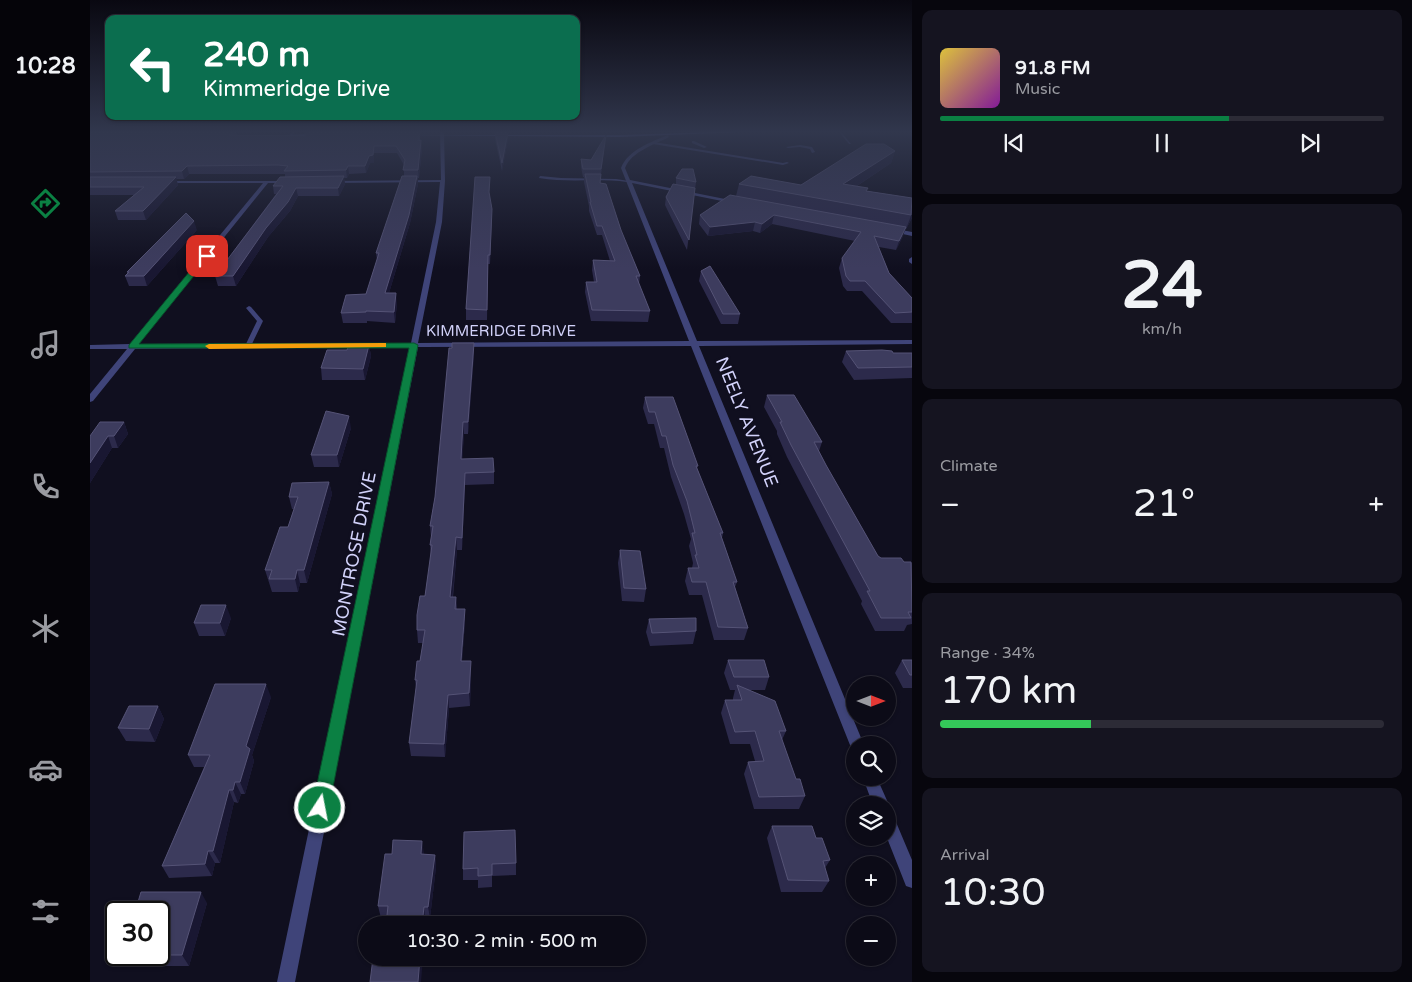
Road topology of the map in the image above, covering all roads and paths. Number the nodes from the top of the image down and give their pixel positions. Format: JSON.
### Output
{"nodes":[{"id":1,"x":443,"y":178,"type":"edge"},
{"id":2,"x":547,"y":178,"type":"edge"},
{"id":3,"x":626,"y":178,"type":"edge"},
{"id":4,"x":443,"y":181,"type":"junction"},
{"id":5,"x":627,"y":181,"type":"junction"},
{"id":6,"x":159,"y":182,"type":"edge"},
{"id":7,"x":267,"y":182,"type":"junction"},
{"id":8,"x":295,"y":182,"type":"edge"},
{"id":9,"x":322,"y":182,"type":"edge"},
{"id":10,"x":741,"y":202,"type":"edge"},
{"id":11,"x":884,"y":229,"type":"edge"},
{"id":12,"x":912,"y":234,"type":"edge"},
{"id":13,"x":249,"y":308,"type":"dead end"},
{"id":14,"x":912,"y":342,"type":"edge"},
{"id":15,"x":693,"y":344,"type":"junction"},
{"id":16,"x":414,"y":345,"type":"junction"},
{"id":17,"x":248,"y":346,"type":"junction"},
{"id":18,"x":90,"y":347,"type":"edge"},
{"id":19,"x":132,"y":347,"type":"junction"},
{"id":20,"x":90,"y":399,"type":"edge"},
{"id":21,"x":853,"y":736,"type":"edge"},
{"id":22,"x":896,"y":840,"type":"edge"},
{"id":23,"x":912,"y":880,"type":"edge"},
{"id":24,"x":286,"y":982,"type":"edge"}],
"edges":[{"from":1,"to":4,"type":"street","name":"MONTROSE DRIVE"},
{"from":2,"to":5,"type":"lane"},
{"from":3,"to":5,"type":"street","name":"NEELY AVENUE"},
{"from":4,"to":9,"type":"street"},
{"from":4,"to":16,"type":"street","name":"MONTROSE DRIVE"},
{"from":5,"to":10,"type":"street"},
{"from":5,"to":15,"type":"street","name":"NEELY AVENUE"},
{"from":6,"to":7,"type":"street"},
{"from":7,"to":8,"type":"street"},
{"from":7,"to":19,"type":"street"},
{"from":11,"to":12,"type":"street"},
{"from":13,"to":17,"type":"lane"},
{"from":14,"to":15,"type":"street","name":"KIMMERIDGE DRIVE"},
{"from":15,"to":16,"type":"street","name":"KIMMERIDGE DRIVE"},
{"from":15,"to":21,"type":"street","name":"NEELY AVENUE"},
{"from":16,"to":17,"type":"street","name":"KIMMERIDGE DRIVE"},
{"from":16,"to":24,"type":"street","name":"MONTROSE DRIVE"},
{"from":17,"to":19,"type":"street","name":"KIMMERIDGE DRIVE"},
{"from":18,"to":19,"type":"street","name":"KIMMERIDGE DRIVE"},
{"from":19,"to":20,"type":"street"},
{"from":22,"to":23,"type":"street"}]}
